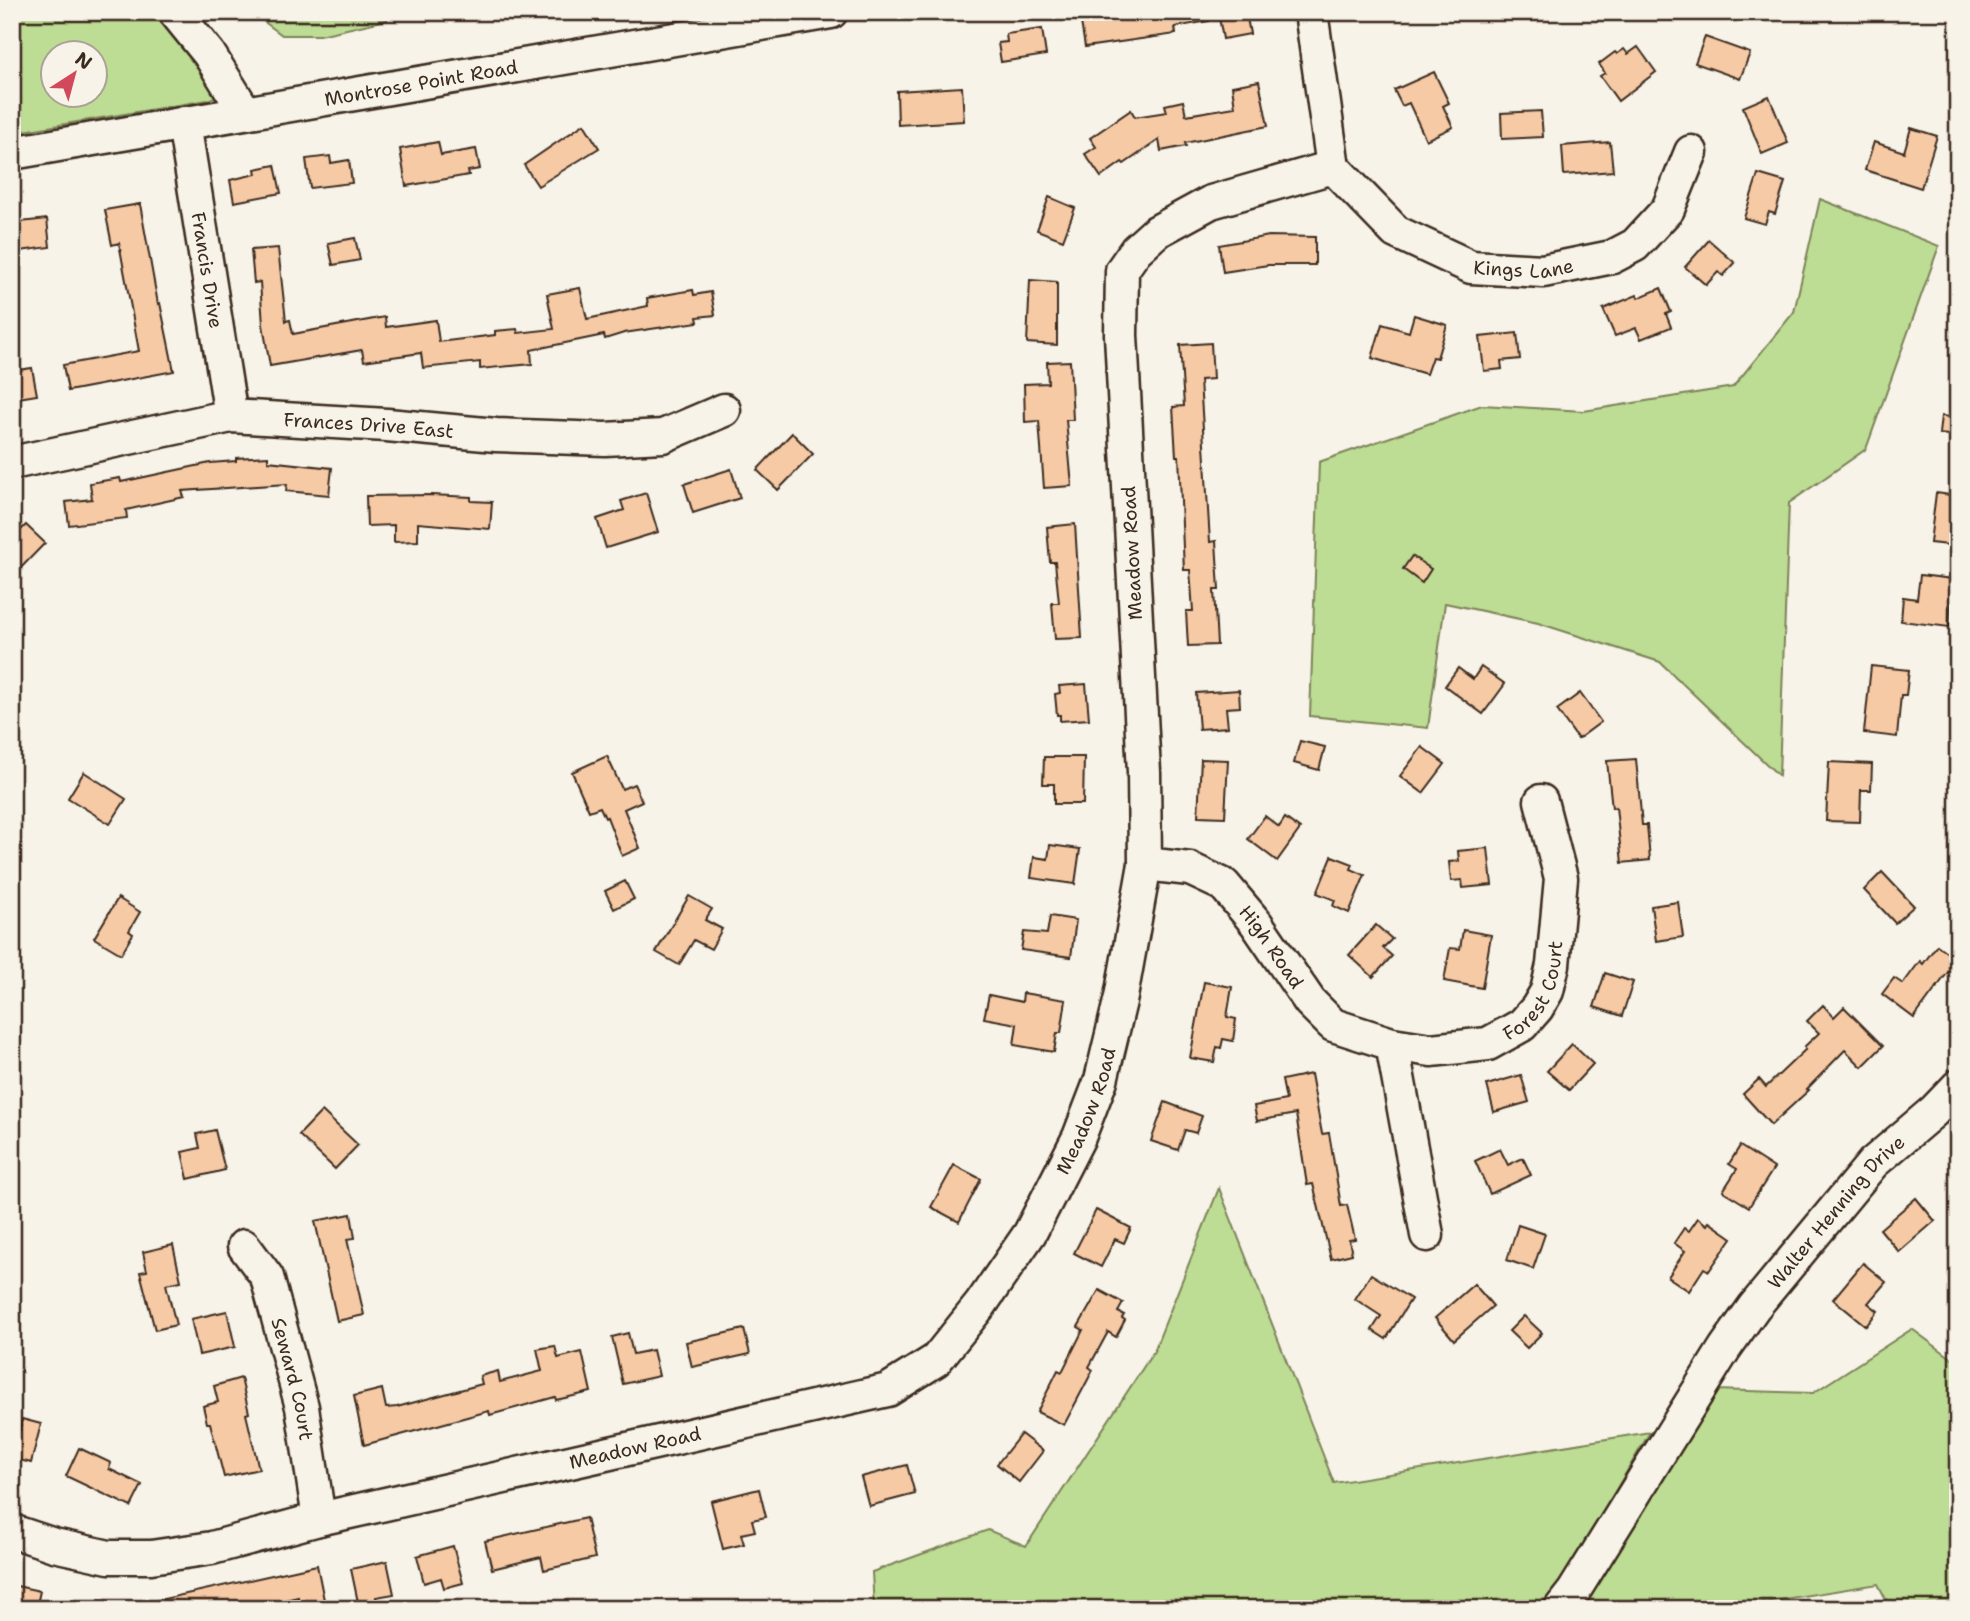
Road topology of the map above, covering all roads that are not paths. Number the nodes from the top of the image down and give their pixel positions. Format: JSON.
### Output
{"nodes":[{"id":1,"x":175,"y":12,"type":"edge"},
{"id":2,"x":831,"y":12,"type":"edge"},
{"id":3,"x":1311,"y":12,"type":"edge"},
{"id":4,"x":244,"y":112,"type":"junction"},
{"id":5,"x":184,"y":123,"type":"junction"},
{"id":6,"x":1691,"y":152,"type":"dead end"},
{"id":7,"x":12,"y":153,"type":"edge"},
{"id":8,"x":1333,"y":167,"type":"junction"},
{"id":9,"x":724,"y":410,"type":"dead end"},
{"id":10,"x":231,"y":416,"type":"junction"},
{"id":11,"x":12,"y":463,"type":"edge"},
{"id":12,"x":1541,"y":801,"type":"dead end"},
{"id":13,"x":1145,"y":864,"type":"junction"},
{"id":14,"x":1392,"y":1044,"type":"junction"},
{"id":15,"x":1958,"y":1086,"type":"edge"},
{"id":16,"x":1427,"y":1235,"type":"dead end"},
{"id":17,"x":244,"y":1246,"type":"dead end"},
{"id":18,"x":319,"y":1520,"type":"junction"},
{"id":19,"x":12,"y":1531,"type":"edge"},
{"id":20,"x":1560,"y":1609,"type":"edge"}],
"edges":[{"from":1,"to":4,"type":"street"},
{"from":2,"to":4,"type":"street","name":"Montrose Point Road"},
{"from":3,"to":8,"type":"street"},
{"from":4,"to":5,"type":"street","name":"Montrose Point Road"},
{"from":5,"to":7,"type":"street","name":"Montrose Point Road"},
{"from":5,"to":10,"type":"street","name":"Francis Drive"},
{"from":6,"to":8,"type":"street","name":"Kings Lane"},
{"from":8,"to":13,"type":"street","name":"Meadow Road"},
{"from":9,"to":10,"type":"street","name":"Frances Drive East"},
{"from":10,"to":11,"type":"street","name":"Frances Drive East"},
{"from":12,"to":14,"type":"street","name":"Forest Court"},
{"from":13,"to":14,"type":"street","name":"High Road"},
{"from":13,"to":18,"type":"street","name":"Meadow Road"},
{"from":14,"to":16,"type":"street"},
{"from":15,"to":20,"type":"street","name":"Walter Henning Drive"},
{"from":17,"to":18,"type":"street","name":"Seward Court"},
{"from":18,"to":19,"type":"street","name":"Meadow Road"}]}
